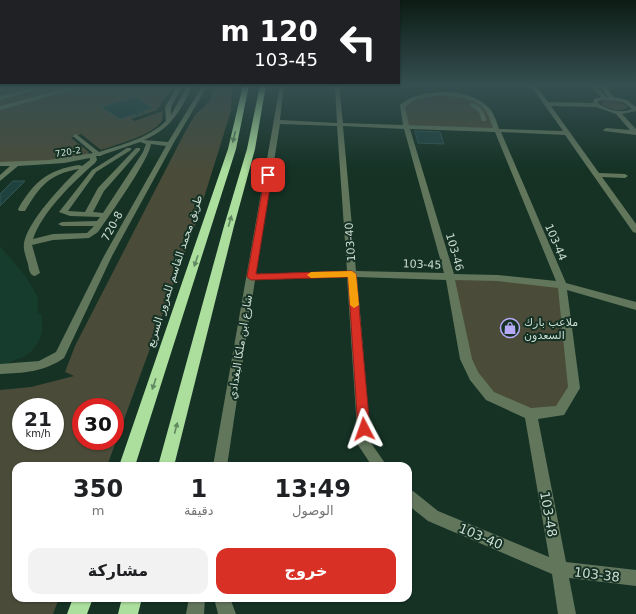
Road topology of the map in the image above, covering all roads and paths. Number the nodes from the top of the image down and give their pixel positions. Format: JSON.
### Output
{"nodes":[{"id":1,"x":168,"y":114,"type":"edge"},
{"id":2,"x":173,"y":114,"type":"edge"},
{"id":3,"x":189,"y":114,"type":"edge"},
{"id":4,"x":239,"y":114,"type":"edge"},
{"id":5,"x":258,"y":114,"type":"edge"},
{"id":6,"x":279,"y":114,"type":"edge"},
{"id":7,"x":340,"y":114,"type":"edge"},
{"id":8,"x":404,"y":114,"type":"edge"},
{"id":9,"x":485,"y":114,"type":"edge"},
{"id":10,"x":487,"y":114,"type":"edge"},
{"id":11,"x":554,"y":114,"type":"edge"},
{"id":12,"x":621,"y":114,"type":"edge"},
{"id":13,"x":622,"y":114,"type":"edge"},
{"id":14,"x":484,"y":120,"type":"dead end"},
{"id":15,"x":169,"y":121,"type":"junction"},
{"id":16,"x":278,"y":122,"type":"junction"},
{"id":17,"x":341,"y":124,"type":"junction"},
{"id":18,"x":636,"y":124,"type":"edge"},
{"id":19,"x":406,"y":126,"type":"junction"},
{"id":20,"x":497,"y":129,"type":"junction"},
{"id":21,"x":606,"y":130,"type":"dead end"},
{"id":22,"x":636,"y":132,"type":"edge"},
{"id":23,"x":568,"y":133,"type":"junction"},
{"id":24,"x":76,"y":136,"type":"dead end"},
{"id":25,"x":170,"y":144,"type":"junction"},
{"id":26,"x":140,"y":145,"type":"junction"},
{"id":27,"x":96,"y":155,"type":"junction"},
{"id":28,"x":0,"y":164,"type":"edge"},
{"id":29,"x":16,"y":164,"type":"junction"},
{"id":30,"x":87,"y":166,"type":"junction"},
{"id":31,"x":78,"y":174,"type":"junction"},
{"id":32,"x":598,"y":174,"type":"junction"},
{"id":33,"x":90,"y":175,"type":"junction"},
{"id":34,"x":625,"y":176,"type":"dead end"},
{"id":35,"x":0,"y":179,"type":"edge"},
{"id":36,"x":22,"y":209,"type":"dead end"},
{"id":37,"x":88,"y":214,"type":"junction"},
{"id":38,"x":106,"y":215,"type":"junction"},
{"id":39,"x":100,"y":223,"type":"junction"},
{"id":40,"x":62,"y":224,"type":"dead end"},
{"id":41,"x":636,"y":230,"type":"edge"},
{"id":42,"x":28,"y":243,"type":"junction"},
{"id":43,"x":36,"y":273,"type":"dead end"},
{"id":44,"x":352,"y":274,"type":"junction"},
{"id":45,"x":251,"y":277,"type":"junction"},
{"id":46,"x":450,"y":277,"type":"junction"},
{"id":47,"x":562,"y":285,"type":"junction"},
{"id":48,"x":636,"y":306,"type":"edge"},
{"id":49,"x":0,"y":369,"type":"edge"},
{"id":50,"x":531,"y":414,"type":"junction"},
{"id":51,"x":128,"y":462,"type":"edge"},
{"id":52,"x":167,"y":462,"type":"edge"},
{"id":53,"x":221,"y":462,"type":"edge"},
{"id":54,"x":377,"y":462,"type":"edge"},
{"id":55,"x":412,"y":499,"type":"edge"},
{"id":56,"x":559,"y":569,"type":"junction"},
{"id":57,"x":636,"y":578,"type":"edge"},
{"id":58,"x":81,"y":602,"type":"edge"},
{"id":59,"x":131,"y":602,"type":"edge"},
{"id":60,"x":197,"y":602,"type":"edge"},
{"id":61,"x":224,"y":602,"type":"edge"},
{"id":62,"x":77,"y":614,"type":"edge"},
{"id":63,"x":128,"y":614,"type":"edge"},
{"id":64,"x":195,"y":614,"type":"edge"},
{"id":65,"x":228,"y":614,"type":"edge"},
{"id":66,"x":567,"y":614,"type":"edge"}],
"edges":[{"from":1,"to":15,"type":"street"},
{"from":2,"to":15,"type":"street"},
{"from":3,"to":25,"type":"street","name":"720-8"},
{"from":4,"to":51,"type":"highway","name":"طريق محمد القاسم للمرور السريع","one_way":true},
{"from":52,"to":5,"type":"highway","one_way":true},
{"from":6,"to":16,"type":"street","name":"شارع ابن ملكا البغدادي"},
{"from":7,"to":17,"type":"street","name":"103-40"},
{"from":8,"to":19,"type":"street","name":"103-46"},
{"from":9,"to":14,"type":"street"},
{"from":10,"to":20,"type":"street","name":"103-44"},
{"from":11,"to":23,"type":"street"},
{"from":12,"to":22,"type":"street"},
{"from":13,"to":18,"type":"street"},
{"from":15,"to":26,"type":"street"},
{"from":16,"to":17,"type":"street"},
{"from":16,"to":45,"type":"street","name":"شارع ابن ملكا البغدادي"},
{"from":17,"to":19,"type":"street"},
{"from":17,"to":44,"type":"street","name":"103-40"},
{"from":19,"to":20,"type":"street"},
{"from":19,"to":46,"type":"street","name":"103-46"},
{"from":20,"to":23,"type":"street"},
{"from":20,"to":47,"type":"street","name":"103-44"},
{"from":21,"to":22,"type":"street"},
{"from":23,"to":32,"type":"street"},
{"from":24,"to":27,"type":"street"},
{"from":25,"to":26,"type":"street"},
{"from":25,"to":49,"type":"street","name":"720-8"},
{"from":26,"to":27,"type":"street","name":"720-2"},
{"from":26,"to":33,"type":"street"},
{"from":26,"to":37,"type":"street"},
{"from":26,"to":38,"type":"street"},
{"from":27,"to":29,"type":"street","name":"720-2"},
{"from":27,"to":30,"type":"street"},
{"from":28,"to":29,"type":"street","name":"720-2"},
{"from":29,"to":35,"type":"street"},
{"from":30,"to":31,"type":"street"},
{"from":30,"to":36,"type":"street"},
{"from":31,"to":33,"type":"street"},
{"from":31,"to":42,"type":"street"},
{"from":32,"to":34,"type":"street"},
{"from":32,"to":41,"type":"street"},
{"from":33,"to":37,"type":"street"},
{"from":37,"to":38,"type":"street"},
{"from":38,"to":39,"type":"street"},
{"from":39,"to":40,"type":"street"},
{"from":39,"to":42,"type":"street"},
{"from":42,"to":43,"type":"street"},
{"from":44,"to":45,"type":"street","name":"103-45"},
{"from":44,"to":46,"type":"street","name":"103-45"},
{"from":44,"to":54,"type":"street","name":"103-40"},
{"from":45,"to":53,"type":"street","name":"شارع ابن ملكا البغدادي"},
{"from":46,"to":47,"type":"street","name":"103-45"},
{"from":46,"to":50,"type":"street","name":"103-46"},
{"from":47,"to":48,"type":"street","name":"103-45"},
{"from":47,"to":50,"type":"street","name":"103-44"},
{"from":50,"to":56,"type":"street","name":"103-48"},
{"from":55,"to":56,"type":"street","name":"103-40"},
{"from":56,"to":57,"type":"street","name":"103-38"},
{"from":56,"to":66,"type":"street","name":"103-48"},
{"from":58,"to":62,"type":"highway"},
{"from":59,"to":63,"type":"highway"},
{"from":60,"to":64,"type":"street"},
{"from":61,"to":65,"type":"street"}]}
